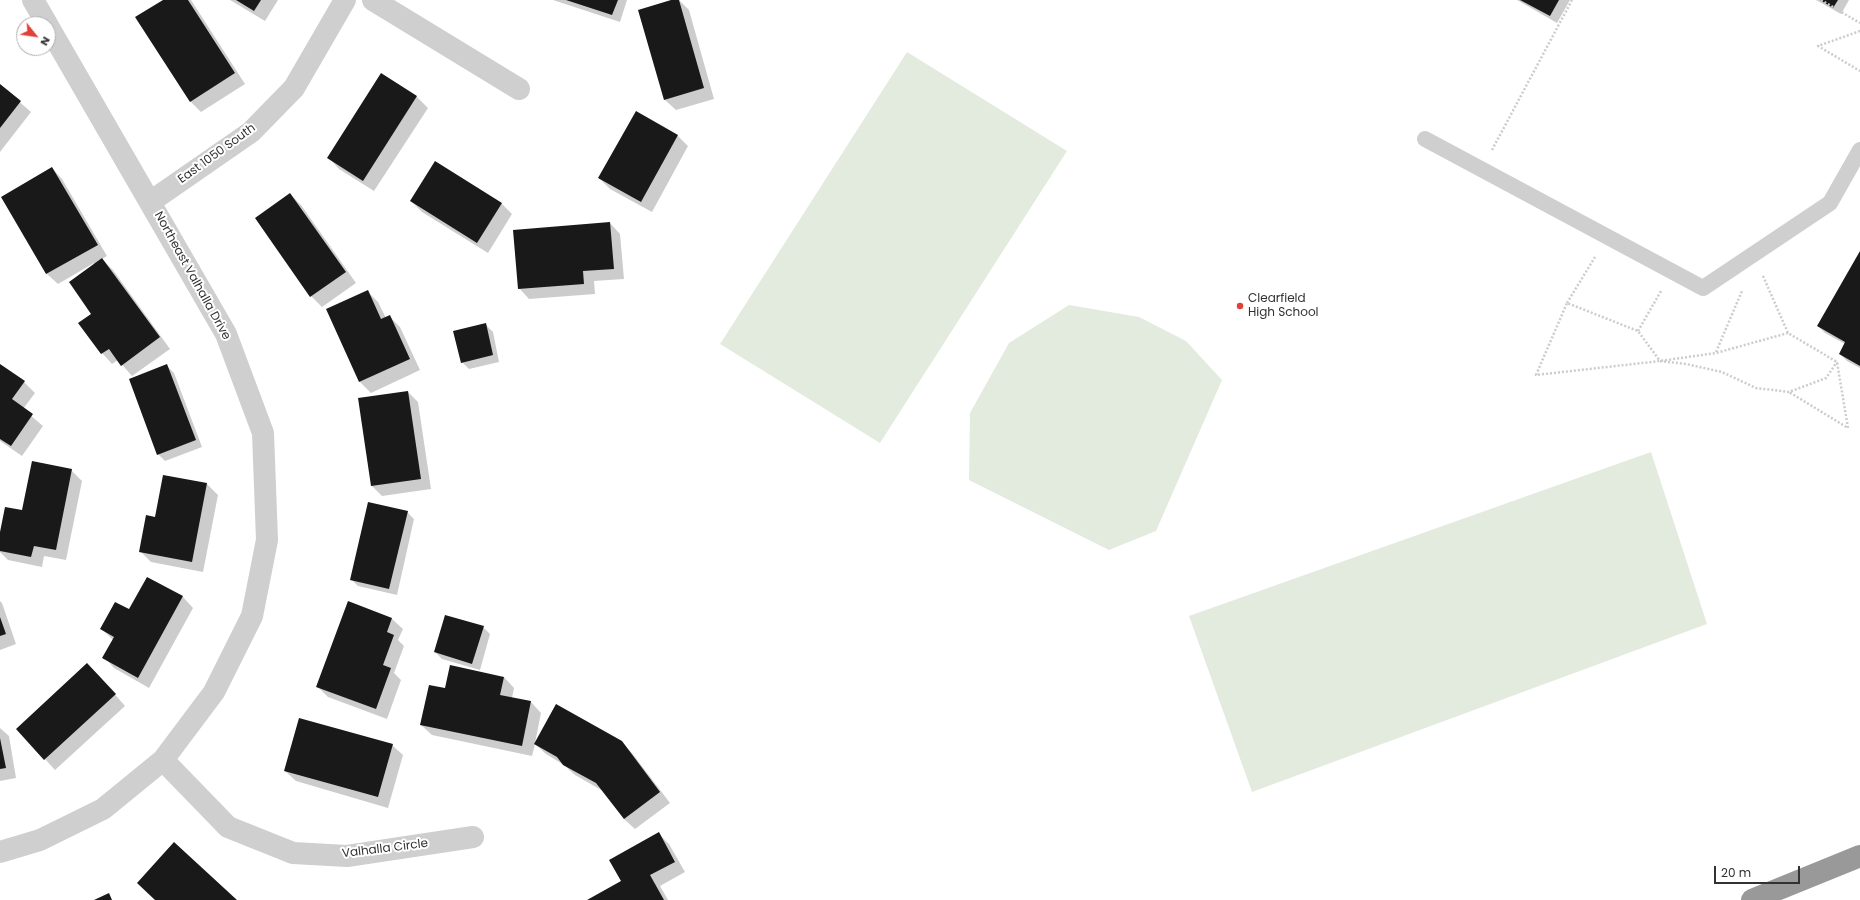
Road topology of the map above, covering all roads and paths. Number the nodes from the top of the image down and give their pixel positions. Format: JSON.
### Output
{"nodes":[{"id":1,"x":33,"y":0,"type":"edge"},
{"id":2,"x":345,"y":0,"type":"edge"},
{"id":3,"x":373,"y":0,"type":"edge"},
{"id":4,"x":1572,"y":0,"type":"edge"},
{"id":5,"x":1821,"y":0,"type":"edge"},
{"id":6,"x":42,"y":16,"type":"edge"},
{"id":7,"x":1860,"y":23,"type":"edge"},
{"id":8,"x":1860,"y":31,"type":"edge"},
{"id":9,"x":56,"y":40,"type":"edge"},
{"id":10,"x":1860,"y":71,"type":"edge"},
{"id":11,"x":519,"y":89,"type":"dead end"},
{"id":12,"x":1425,"y":139,"type":"dead end"},
{"id":13,"x":1860,"y":150,"type":"edge"},
{"id":14,"x":1491,"y":152,"type":"dead end"},
{"id":15,"x":150,"y":202,"type":"junction"},
{"id":16,"x":1598,"y":252,"type":"dead end"},
{"id":17,"x":1761,"y":272,"type":"dead end"},
{"id":18,"x":1664,"y":286,"type":"dead end"},
{"id":19,"x":1743,"y":288,"type":"dead end"},
{"id":20,"x":1567,"y":303,"type":"junction"},
{"id":21,"x":1638,"y":331,"type":"junction"},
{"id":22,"x":1788,"y":333,"type":"junction"},
{"id":23,"x":1716,"y":353,"type":"junction"},
{"id":24,"x":1660,"y":361,"type":"junction"},
{"id":25,"x":1837,"y":362,"type":"junction"},
{"id":26,"x":1789,"y":392,"type":"junction"},
{"id":27,"x":163,"y":760,"type":"junction"},
{"id":28,"x":473,"y":837,"type":"dead end"},
{"id":29,"x":0,"y":852,"type":"edge"},
{"id":30,"x":1860,"y":856,"type":"edge"},
{"id":31,"x":1752,"y":900,"type":"edge"}],
"edges":[{"from":1,"to":6,"type":"street","name":"Northeast Valhalla Drive"},
{"from":2,"to":15,"type":"street","name":"East 1050 South"},
{"from":3,"to":11,"type":"street"},
{"from":4,"to":14,"type":"path"},
{"from":5,"to":7,"type":"path"},
{"from":8,"to":10,"type":"path"},
{"from":9,"to":15,"type":"street","name":"Northeast Valhalla Drive"},
{"from":12,"to":13,"type":"lane"},
{"from":15,"to":27,"type":"street","name":"Northeast Valhalla Drive"},
{"from":16,"to":20,"type":"path"},
{"from":17,"to":22,"type":"path"},
{"from":18,"to":21,"type":"path"},
{"from":19,"to":23,"type":"path"},
{"from":20,"to":21,"type":"path"},
{"from":20,"to":24,"type":"path"},
{"from":21,"to":24,"type":"path"},
{"from":22,"to":23,"type":"path"},
{"from":22,"to":25,"type":"path"},
{"from":23,"to":24,"type":"path"},
{"from":24,"to":26,"type":"path"},
{"from":25,"to":26,"type":"path"},
{"from":25,"to":26,"type":"path"},
{"from":27,"to":28,"type":"street","name":"Valhalla Circle"},
{"from":27,"to":29,"type":"street","name":"Northeast Valhalla Drive"},
{"from":30,"to":31,"type":"highway"}]}
